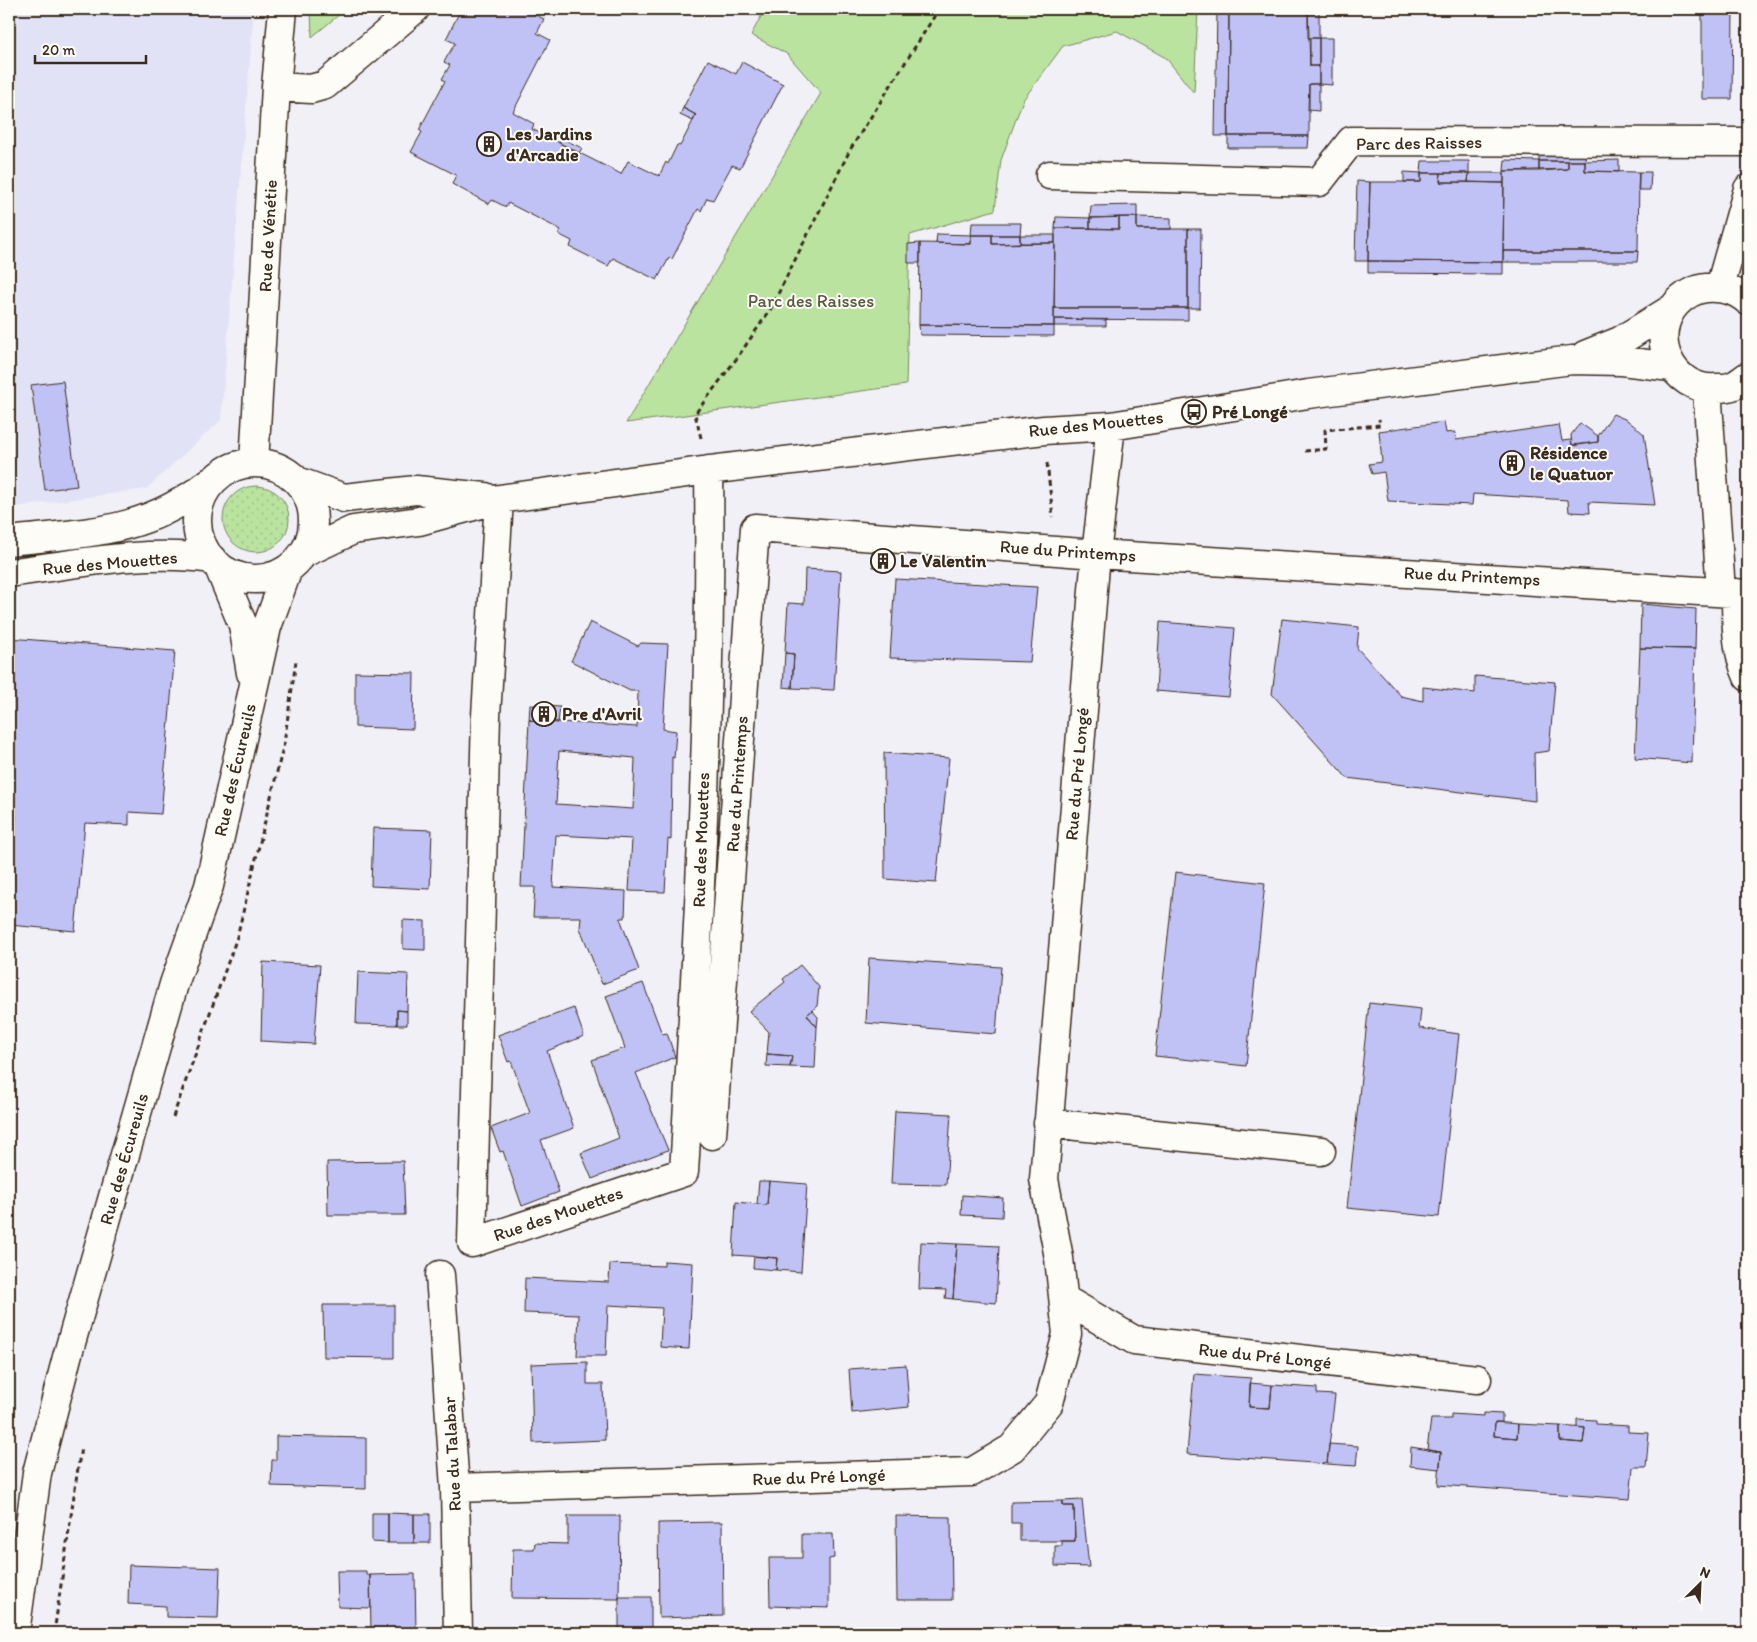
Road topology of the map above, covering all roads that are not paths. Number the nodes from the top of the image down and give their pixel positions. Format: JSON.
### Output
{"nodes":[{"id":1,"x":283,"y":9,"type":"edge"},
{"id":2,"x":415,"y":9,"type":"edge"},
{"id":3,"x":276,"y":87,"type":"junction"},
{"id":4,"x":1748,"y":142,"type":"edge"},
{"id":5,"x":1050,"y":175,"type":"dead end"},
{"id":6,"x":1748,"y":189,"type":"edge"},
{"id":7,"x":1720,"y":287,"type":"junction"},
{"id":8,"x":1748,"y":301,"type":"edge"},
{"id":9,"x":1670,"y":310,"type":"junction"},
{"id":10,"x":1572,"y":360,"type":"junction"},
{"id":11,"x":1671,"y":367,"type":"junction"},
{"id":12,"x":1748,"y":376,"type":"edge"},
{"id":13,"x":1707,"y":389,"type":"junction"},
{"id":14,"x":1111,"y":426,"type":"junction"},
{"id":15,"x":254,"y":462,"type":"junction"},
{"id":16,"x":709,"y":470,"type":"junction"},
{"id":17,"x":217,"y":476,"type":"junction"},
{"id":18,"x":297,"y":481,"type":"junction"},
{"id":19,"x":499,"y":498,"type":"junction"},
{"id":20,"x":9,"y":541,"type":"edge"},
{"id":21,"x":1096,"y":554,"type":"junction"},
{"id":22,"x":296,"y":561,"type":"junction"},
{"id":23,"x":215,"y":562,"type":"junction"},
{"id":24,"x":9,"y":573,"type":"edge"},
{"id":25,"x":1735,"y":592,"type":"edge"},
{"id":26,"x":1748,"y":677,"type":"edge"},
{"id":27,"x":254,"y":690,"type":"junction"},
{"id":28,"x":1048,"y":1123,"type":"junction"},
{"id":29,"x":712,"y":1135,"type":"dead end"},
{"id":30,"x":1321,"y":1151,"type":"dead end"},
{"id":31,"x":440,"y":1275,"type":"dead end"},
{"id":32,"x":1064,"y":1299,"type":"junction"},
{"id":33,"x":1476,"y":1379,"type":"dead end"},
{"id":34,"x":455,"y":1488,"type":"junction"},
{"id":35,"x":15,"y":1633,"type":"edge"},
{"id":36,"x":458,"y":1633,"type":"edge"}],
"edges":[{"from":1,"to":3,"type":"street","name":"Rue de Vénétie"},
{"from":2,"to":3,"type":"street"},
{"from":3,"to":15,"type":"street","name":"Rue de Vénétie"},
{"from":4,"to":5,"type":"street","name":"Parc des Raisses"},
{"from":6,"to":7,"type":"street"},
{"from":7,"to":8,"type":"street"},
{"from":7,"to":9,"type":"street","name":"Rue des Mouettes"},
{"from":9,"to":10,"type":"street","name":"Rue des Mouettes"},
{"from":9,"to":11,"type":"street"},
{"from":10,"to":11,"type":"street","name":"Rue des Mouettes"},
{"from":10,"to":14,"type":"street","name":"Rue des Mouettes"},
{"from":11,"to":13,"type":"street"},
{"from":12,"to":13,"type":"street"},
{"from":13,"to":25,"type":"street"},
{"from":14,"to":16,"type":"street","name":"Rue des Mouettes"},
{"from":14,"to":21,"type":"street","name":"Rue du Pré Longé"},
{"from":15,"to":17,"type":"street"},
{"from":15,"to":18,"type":"street"},
{"from":16,"to":19,"type":"street","name":"Rue des Mouettes"},
{"from":16,"to":19,"type":"street","name":"Rue des Mouettes"},
{"from":17,"to":20,"type":"street","name":"Rue des Mouettes"},
{"from":17,"to":23,"type":"street"},
{"from":18,"to":19,"type":"street","name":"Rue des Mouettes"},
{"from":18,"to":22,"type":"street"},
{"from":19,"to":22,"type":"street","name":"Rue des Mouettes"},
{"from":21,"to":25,"type":"street","name":"Rue du Printemps"},
{"from":21,"to":28,"type":"street","name":"Rue du Pré Longé"},
{"from":21,"to":29,"type":"street","name":"Rue du Printemps"},
{"from":22,"to":23,"type":"street"},
{"from":22,"to":27,"type":"street","name":"Rue des Écureuils"},
{"from":23,"to":24,"type":"street","name":"Rue des Mouettes"},
{"from":23,"to":27,"type":"street","name":"Rue des Écureuils"},
{"from":25,"to":26,"type":"street"},
{"from":27,"to":35,"type":"street","name":"Rue des Écureuils"},
{"from":28,"to":30,"type":"street"},
{"from":28,"to":32,"type":"street","name":"Rue du Pré Longé"},
{"from":31,"to":34,"type":"street","name":"Rue du Talabar"},
{"from":32,"to":33,"type":"street","name":"Rue du Pré Longé"},
{"from":32,"to":34,"type":"street","name":"Rue du Pré Longé"},
{"from":34,"to":36,"type":"street","name":"Rue du Talabar"}]}
